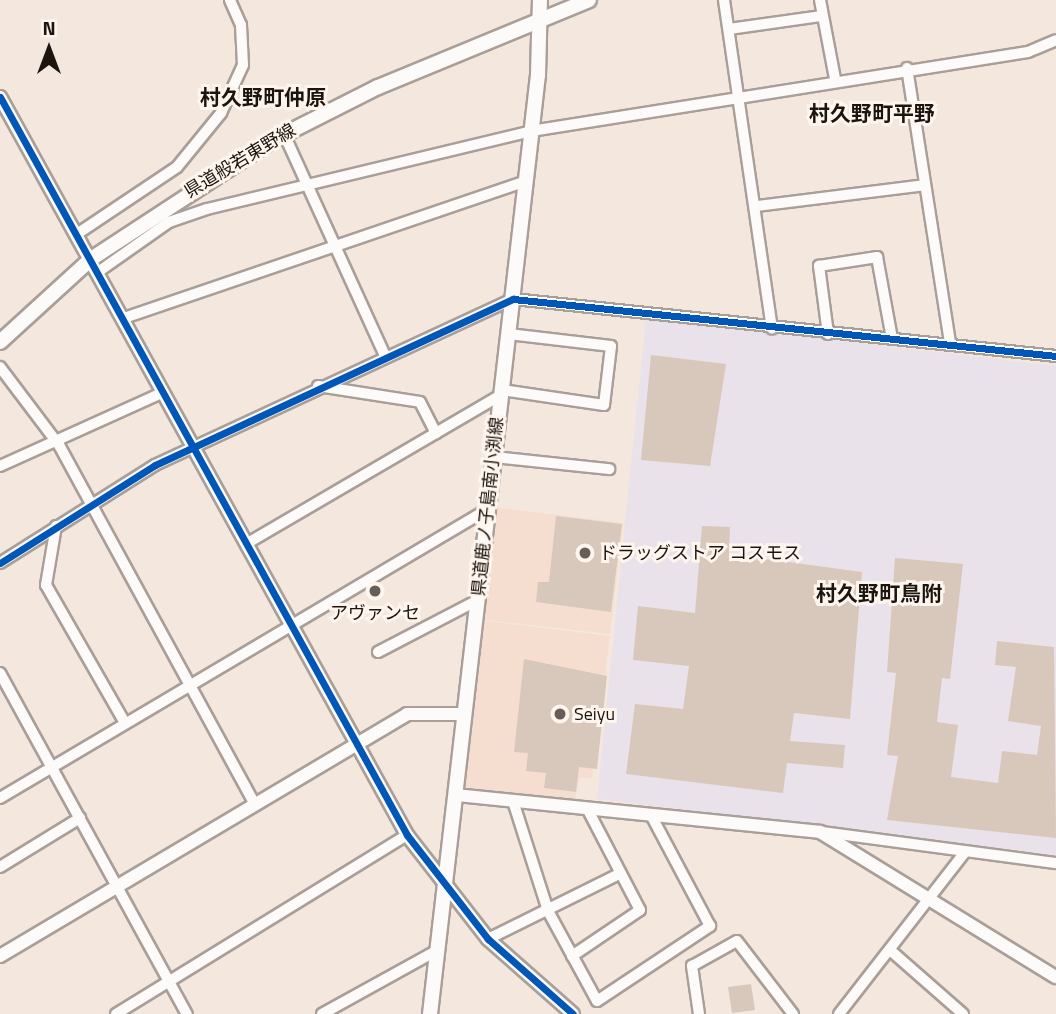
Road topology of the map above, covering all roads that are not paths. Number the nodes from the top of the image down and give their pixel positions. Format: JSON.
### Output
{"nodes":[{"id":1,"x":230,"y":0,"type":"edge"},
{"id":2,"x":540,"y":0,"type":"edge"},
{"id":3,"x":589,"y":0,"type":"edge"},
{"id":4,"x":724,"y":0,"type":"edge"},
{"id":5,"x":820,"y":0,"type":"edge"},
{"id":6,"x":822,"y":16,"type":"junction"},
{"id":7,"x":540,"y":21,"type":"junction"},
{"id":8,"x":729,"y":29,"type":"junction"},
{"id":9,"x":1056,"y":40,"type":"edge"},
{"id":10,"x":907,"y":68,"type":"junction"},
{"id":11,"x":835,"y":79,"type":"junction"},
{"id":12,"x":739,"y":94,"type":"junction"},
{"id":13,"x":0,"y":97,"type":"edge"},
{"id":14,"x":531,"y":131,"type":"junction"},
{"id":15,"x":284,"y":134,"type":"junction"},
{"id":16,"x":526,"y":181,"type":"junction"},
{"id":17,"x":925,"y":185,"type":"junction"},
{"id":18,"x":308,"y":186,"type":"junction"},
{"id":19,"x":757,"y":206,"type":"junction"},
{"id":20,"x":77,"y":233,"type":"junction"},
{"id":21,"x":335,"y":246,"type":"junction"},
{"id":22,"x":94,"y":266,"type":"junction"},
{"id":23,"x":513,"y":299,"type":"junction"},
{"id":24,"x":124,"y":318,"type":"junction"},
{"id":25,"x":772,"y":329,"type":"junction"},
{"id":26,"x":509,"y":334,"type":"junction"},
{"id":27,"x":828,"y":334,"type":"junction"},
{"id":28,"x":892,"y":339,"type":"junction"},
{"id":29,"x":0,"y":342,"type":"edge"},
{"id":30,"x":950,"y":344,"type":"junction"},
{"id":31,"x":385,"y":356,"type":"junction"},
{"id":32,"x":1056,"y":356,"type":"edge"},
{"id":33,"x":0,"y":367,"type":"edge"},
{"id":34,"x":318,"y":386,"type":"junction"},
{"id":35,"x":162,"y":393,"type":"junction"},
{"id":36,"x":501,"y":393,"type":"junction"},
{"id":37,"x":436,"y":433,"type":"junction"},
{"id":38,"x":56,"y":442,"type":"junction"},
{"id":39,"x":190,"y":447,"type":"junction"},
{"id":40,"x":494,"y":457,"type":"junction"},
{"id":41,"x":0,"y":466,"type":"edge"},
{"id":42,"x":609,"y":469,"type":"dead end"},
{"id":43,"x":90,"y":504,"type":"junction"},
{"id":44,"x":488,"y":509,"type":"junction"},
{"id":45,"x":56,"y":526,"type":"junction"},
{"id":46,"x":246,"y":544,"type":"junction"},
{"id":47,"x":0,"y":563,"type":"edge"},
{"id":48,"x":478,"y":600,"type":"junction"},
{"id":49,"x":289,"y":624,"type":"junction"},
{"id":50,"x":377,"y":652,"type":"dead end"},
{"id":51,"x":0,"y":673,"type":"edge"},
{"id":52,"x":190,"y":683,"type":"junction"},
{"id":53,"x":3,"y":686,"type":"edge"},
{"id":54,"x":464,"y":714,"type":"junction"},
{"id":55,"x":125,"y":723,"type":"junction"},
{"id":56,"x":357,"y":741,"type":"junction"},
{"id":57,"x":52,"y":767,"type":"junction"},
{"id":58,"x":456,"y":795,"type":"junction"},
{"id":59,"x":0,"y":798,"type":"edge"},
{"id":60,"x":513,"y":801,"type":"junction"},
{"id":61,"x":254,"y":802,"type":"junction"},
{"id":62,"x":587,"y":808,"type":"junction"},
{"id":63,"x":651,"y":815,"type":"junction"},
{"id":64,"x":80,"y":818,"type":"junction"},
{"id":65,"x":820,"y":832,"type":"junction"},
{"id":66,"x":407,"y":835,"type":"junction"},
{"id":67,"x":862,"y":838,"type":"junction"},
{"id":68,"x":846,"y":850,"type":"junction"},
{"id":69,"x":965,"y":852,"type":"junction"},
{"id":70,"x":1056,"y":863,"type":"edge"},
{"id":71,"x":0,"y":867,"type":"edge"},
{"id":72,"x":621,"y":873,"type":"junction"},
{"id":73,"x":116,"y":885,"type":"junction"},
{"id":74,"x":446,"y":888,"type":"junction"},
{"id":75,"x":926,"y":899,"type":"junction"},
{"id":76,"x":547,"y":908,"type":"junction"},
{"id":77,"x":488,"y":939,"type":"junction"},
{"id":78,"x":438,"y":950,"type":"junction"},
{"id":79,"x":890,"y":950,"type":"junction"},
{"id":80,"x":0,"y":956,"type":"edge"},
{"id":81,"x":572,"y":956,"type":"junction"},
{"id":82,"x":1056,"y":977,"type":"edge"},
{"id":83,"x":171,"y":984,"type":"junction"},
{"id":84,"x":116,"y":1014,"type":"edge"},
{"id":85,"x":187,"y":1014,"type":"edge"},
{"id":86,"x":322,"y":1014,"type":"edge"},
{"id":87,"x":430,"y":1014,"type":"edge"},
{"id":88,"x":573,"y":1014,"type":"edge"},
{"id":89,"x":699,"y":1014,"type":"edge"},
{"id":90,"x":793,"y":1014,"type":"edge"},
{"id":91,"x":839,"y":1014,"type":"edge"},
{"id":92,"x":963,"y":1014,"type":"edge"}],
"edges":[{"from":1,"to":20,"type":"street"},
{"from":2,"to":7,"type":"main road","name":"県道鹿ノ子島南小渕線"},
{"from":3,"to":7,"type":"main road","name":"県道般若東野線"},
{"from":4,"to":8,"type":"street"},
{"from":5,"to":6,"type":"street"},
{"from":6,"to":8,"type":"street"},
{"from":6,"to":11,"type":"street"},
{"from":7,"to":14,"type":"main road","name":"県道鹿ノ子島南小渕線"},
{"from":7,"to":15,"type":"main road","name":"県道般若東野線"},
{"from":8,"to":12,"type":"street"},
{"from":9,"to":10,"type":"street"},
{"from":10,"to":11,"type":"street"},
{"from":10,"to":17,"type":"street"},
{"from":11,"to":12,"type":"street"},
{"from":12,"to":14,"type":"street"},
{"from":12,"to":19,"type":"street"},
{"from":13,"to":20,"type":"street"},
{"from":14,"to":16,"type":"main road","name":"県道鹿ノ子島南小渕線"},
{"from":14,"to":18,"type":"street"},
{"from":15,"to":18,"type":"street"},
{"from":15,"to":22,"type":"main road","name":"県道般若東野線"},
{"from":16,"to":21,"type":"street"},
{"from":16,"to":23,"type":"main road","name":"県道鹿ノ子島南小渕線"},
{"from":17,"to":19,"type":"street"},
{"from":17,"to":30,"type":"street"},
{"from":18,"to":21,"type":"street"},
{"from":18,"to":22,"type":"street"},
{"from":19,"to":25,"type":"street"},
{"from":20,"to":22,"type":"street"},
{"from":21,"to":24,"type":"street"},
{"from":21,"to":31,"type":"street"},
{"from":22,"to":24,"type":"street"},
{"from":22,"to":29,"type":"main road","name":"県道般若東野線"},
{"from":23,"to":25,"type":"street"},
{"from":23,"to":26,"type":"main road","name":"県道鹿ノ子島南小渕線"},
{"from":23,"to":31,"type":"street"},
{"from":24,"to":35,"type":"street"},
{"from":25,"to":27,"type":"street"},
{"from":26,"to":36,"type":"main road","name":"県道鹿ノ子島南小渕線"},
{"from":26,"to":36,"type":"street"},
{"from":27,"to":28,"type":"street"},
{"from":27,"to":28,"type":"street"},
{"from":28,"to":30,"type":"street"},
{"from":30,"to":32,"type":"street"},
{"from":31,"to":34,"type":"street"},
{"from":33,"to":38,"type":"street"},
{"from":34,"to":37,"type":"street"},
{"from":34,"to":39,"type":"street"},
{"from":35,"to":38,"type":"street"},
{"from":35,"to":39,"type":"street"},
{"from":36,"to":37,"type":"street"},
{"from":36,"to":40,"type":"main road","name":"県道鹿ノ子島南小渕線"},
{"from":37,"to":46,"type":"street"},
{"from":38,"to":41,"type":"street"},
{"from":38,"to":43,"type":"street"},
{"from":39,"to":43,"type":"street"},
{"from":39,"to":46,"type":"street"},
{"from":40,"to":42,"type":"street"},
{"from":40,"to":44,"type":"main road","name":"県道鹿ノ子島南小渕線"},
{"from":43,"to":45,"type":"street"},
{"from":43,"to":52,"type":"street"},
{"from":44,"to":48,"type":"main road","name":"県道鹿ノ子島南小渕線"},
{"from":44,"to":49,"type":"street"},
{"from":45,"to":47,"type":"street"},
{"from":45,"to":55,"type":"street"},
{"from":46,"to":49,"type":"street"},
{"from":48,"to":50,"type":"street"},
{"from":48,"to":54,"type":"main road","name":"県道鹿ノ子島南小渕線"},
{"from":49,"to":52,"type":"street"},
{"from":49,"to":56,"type":"street"},
{"from":51,"to":53,"type":"street"},
{"from":52,"to":55,"type":"street"},
{"from":52,"to":61,"type":"street"},
{"from":53,"to":57,"type":"street"},
{"from":54,"to":56,"type":"street"},
{"from":54,"to":58,"type":"main road","name":"県道鹿ノ子島南小渕線"},
{"from":55,"to":57,"type":"street"},
{"from":56,"to":61,"type":"street"},
{"from":56,"to":66,"type":"street"},
{"from":57,"to":59,"type":"street"},
{"from":57,"to":64,"type":"street"},
{"from":58,"to":60,"type":"street"},
{"from":58,"to":74,"type":"main road","name":"県道鹿ノ子島南小渕線"},
{"from":60,"to":62,"type":"street"},
{"from":60,"to":76,"type":"street"},
{"from":61,"to":73,"type":"street"},
{"from":62,"to":63,"type":"street"},
{"from":62,"to":72,"type":"street"},
{"from":63,"to":65,"type":"street"},
{"from":63,"to":81,"type":"street"},
{"from":64,"to":71,"type":"street"},
{"from":64,"to":73,"type":"street"},
{"from":65,"to":67,"type":"street"},
{"from":65,"to":68,"type":"street"},
{"from":66,"to":74,"type":"street"},
{"from":66,"to":83,"type":"street"},
{"from":67,"to":68,"type":"street"},
{"from":67,"to":69,"type":"street"},
{"from":68,"to":75,"type":"street"},
{"from":69,"to":70,"type":"street"},
{"from":69,"to":75,"type":"street"},
{"from":72,"to":76,"type":"street"},
{"from":72,"to":81,"type":"street"},
{"from":73,"to":80,"type":"street"},
{"from":73,"to":83,"type":"street"},
{"from":74,"to":77,"type":"street"},
{"from":74,"to":78,"type":"main road","name":"県道鹿ノ子島南小渕線"},
{"from":75,"to":79,"type":"street"},
{"from":75,"to":82,"type":"street"},
{"from":76,"to":77,"type":"street"},
{"from":76,"to":81,"type":"street"},
{"from":77,"to":88,"type":"street"},
{"from":78,"to":86,"type":"street"},
{"from":78,"to":87,"type":"main road","name":"県道鹿ノ子島南小渕線"},
{"from":79,"to":91,"type":"street"},
{"from":79,"to":92,"type":"street"},
{"from":83,"to":84,"type":"street"},
{"from":83,"to":85,"type":"street"},
{"from":89,"to":90,"type":"street"}]}
